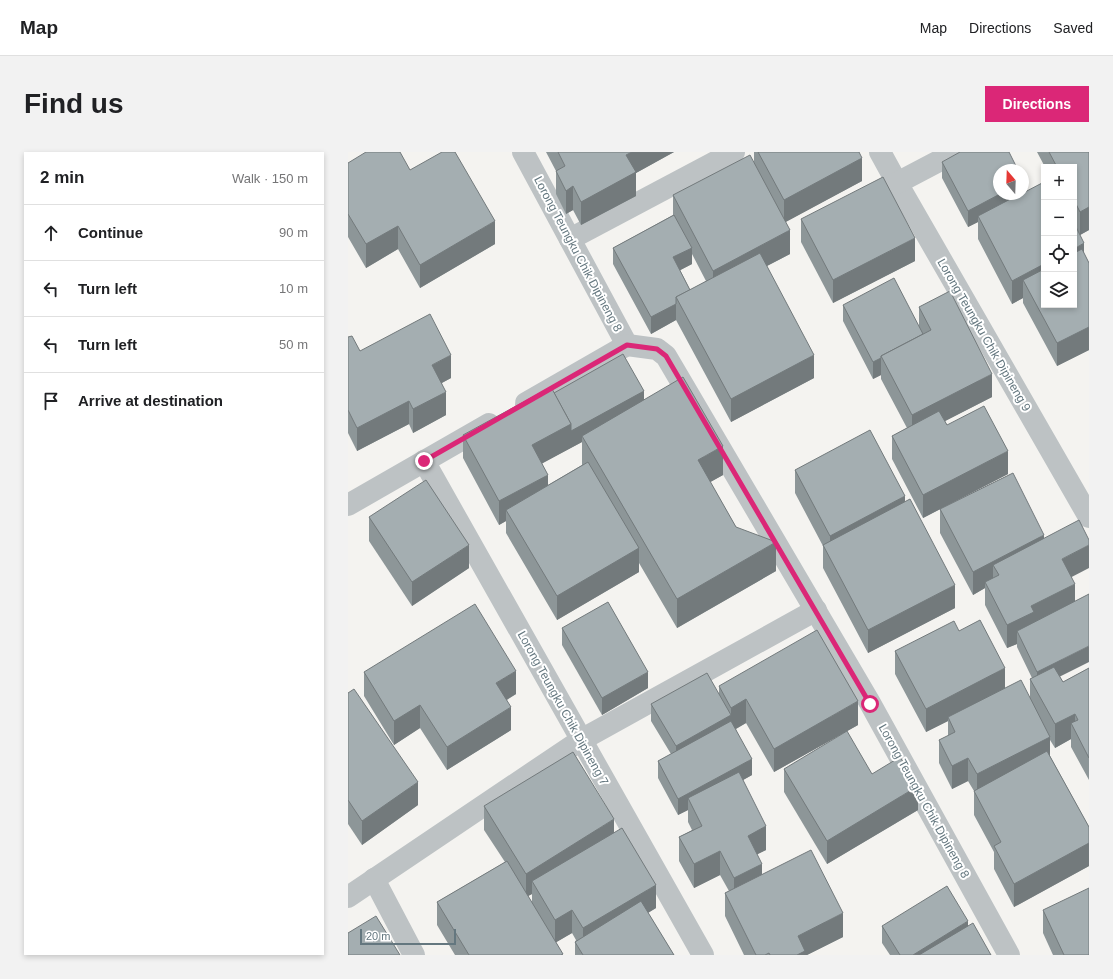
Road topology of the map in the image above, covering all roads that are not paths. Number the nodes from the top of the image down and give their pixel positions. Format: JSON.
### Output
{"nodes":[{"id":1,"x":523,"y":152,"type":"edge"},
{"id":2,"x":734,"y":152,"type":"edge"},
{"id":3,"x":880,"y":152,"type":"edge"},
{"id":4,"x":956,"y":152,"type":"edge"},
{"id":5,"x":897,"y":184,"type":"junction"},
{"id":6,"x":570,"y":239,"type":"junction"},
{"id":7,"x":627,"y":345,"type":"junction"},
{"id":8,"x":424,"y":461,"type":"junction"},
{"id":9,"x":348,"y":506,"type":"edge"},
{"id":10,"x":1089,"y":517,"type":"edge"},
{"id":11,"x":816,"y":610,"type":"junction"},
{"id":12,"x":581,"y":740,"type":"junction"},
{"id":13,"x":374,"y":879,"type":"junction"},
{"id":14,"x":348,"y":897,"type":"edge"},
{"id":15,"x":414,"y":955,"type":"edge"},
{"id":16,"x":703,"y":955,"type":"edge"},
{"id":17,"x":1009,"y":955,"type":"edge"}],
"edges":[{"from":1,"to":6,"type":"street","name":"Lorong Teungku Chik Dipineng 8"},
{"from":2,"to":6,"type":"street"},
{"from":3,"to":5,"type":"street","name":"Lorong Teungku Chik Dipineng 9"},
{"from":4,"to":5,"type":"street"},
{"from":5,"to":10,"type":"street","name":"Lorong Teungku Chik Dipineng 9"},
{"from":6,"to":7,"type":"street","name":"Lorong Teungku Chik Dipineng 8"},
{"from":7,"to":8,"type":"street"},
{"from":7,"to":11,"type":"street","name":"Lorong Teungku Chik Dipineng 8"},
{"from":8,"to":9,"type":"street"},
{"from":8,"to":12,"type":"street","name":"Lorong Teungku Chik Dipineng 7"},
{"from":11,"to":12,"type":"street"},
{"from":11,"to":17,"type":"street","name":"Lorong Teungku Chik Dipineng 8"},
{"from":12,"to":13,"type":"street"},
{"from":12,"to":16,"type":"street","name":"Lorong Teungku Chik Dipineng 7"},
{"from":13,"to":14,"type":"street"},
{"from":13,"to":15,"type":"street"}]}
